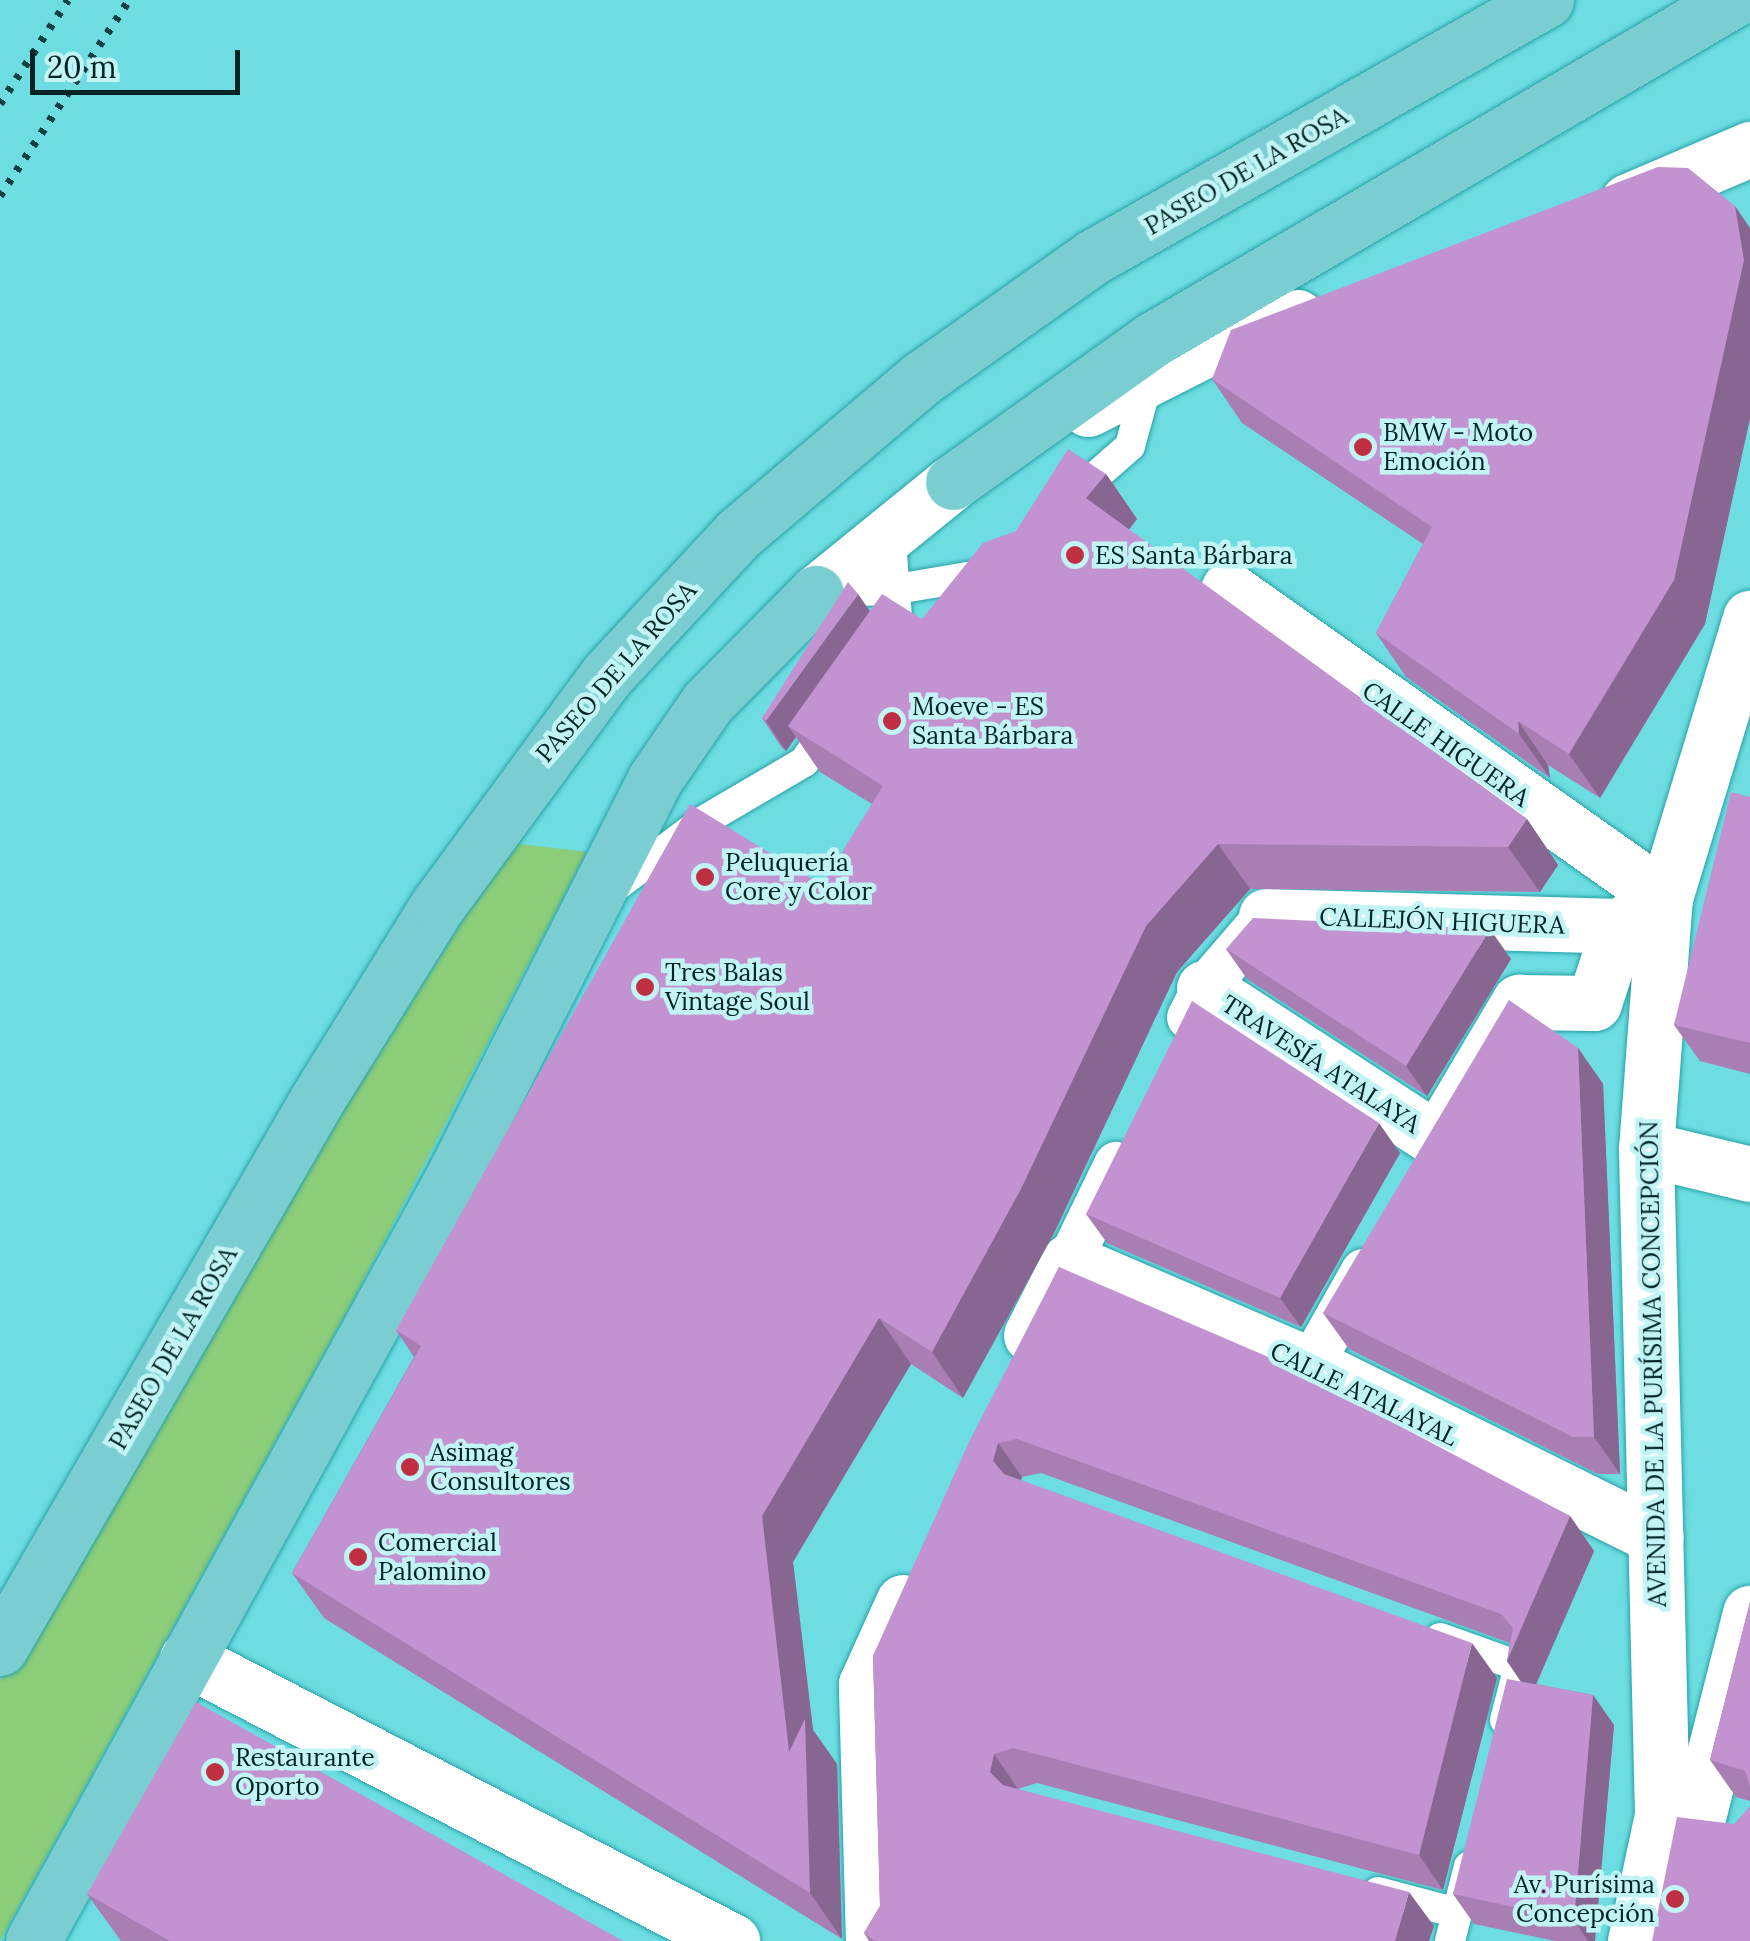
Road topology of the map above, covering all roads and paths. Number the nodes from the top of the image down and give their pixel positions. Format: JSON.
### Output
{"nodes":[{"id":1,"x":1546,"y":0,"type":"edge"},
{"id":2,"x":1733,"y":0,"type":"edge"},
{"id":3,"x":1750,"y":150,"type":"edge"},
{"id":4,"x":1750,"y":188,"type":"edge"},
{"id":5,"x":1660,"y":190,"type":"junction"},
{"id":6,"x":1585,"y":216,"type":"edge"},
{"id":7,"x":1341,"y":302,"type":"edge"},
{"id":8,"x":1150,"y":374,"type":"junction"},
{"id":9,"x":954,"y":482,"type":"junction"},
{"id":10,"x":1058,"y":520,"type":"edge"},
{"id":11,"x":890,"y":529,"type":"junction"},
{"id":12,"x":1014,"y":569,"type":"edge"},
{"id":13,"x":1228,"y":589,"type":"dead end"},
{"id":14,"x":891,"y":590,"type":"junction"},
{"id":15,"x":816,"y":592,"type":"junction"},
{"id":16,"x":1750,"y":618,"type":"edge"},
{"id":17,"x":877,"y":659,"type":"edge"},
{"id":18,"x":846,"y":703,"type":"edge"},
{"id":19,"x":1730,"y":775,"type":"edge"},
{"id":20,"x":584,"y":910,"type":"junction"},
{"id":21,"x":1642,"y":912,"type":"junction"},
{"id":22,"x":1266,"y":916,"type":"joint"},
{"id":23,"x":1204,"y":988,"type":"junction"},
{"id":24,"x":1170,"y":1056,"type":"edge"},
{"id":25,"x":1136,"y":1124,"type":"edge"},
{"id":26,"x":1646,"y":1149,"type":"junction"},
{"id":27,"x":1750,"y":1174,"type":"edge"},
{"id":28,"x":1388,"y":1226,"type":"edge"},
{"id":29,"x":1068,"y":1261,"type":"junction"},
{"id":30,"x":1310,"y":1365,"type":"junction"},
{"id":31,"x":1008,"y":1380,"type":"edge"},
{"id":32,"x":1656,"y":1537,"type":"junction"},
{"id":33,"x":926,"y":1549,"type":"edge"},
{"id":34,"x":1750,"y":1613,"type":"edge"},
{"id":35,"x":1407,"y":1626,"type":"edge"},
{"id":36,"x":0,"y":1648,"type":"edge"},
{"id":37,"x":188,"y":1660,"type":"junction"},
{"id":38,"x":1500,"y":1742,"type":"edge"},
{"id":39,"x":1680,"y":1818,"type":"junction"},
{"id":40,"x":1750,"y":1831,"type":"edge"},
{"id":41,"x":1476,"y":1837,"type":"edge"},
{"id":42,"x":1341,"y":1882,"type":"edge"},
{"id":43,"x":1454,"y":1927,"type":"edge"},
{"id":44,"x":33,"y":1941,"type":"edge"},
{"id":45,"x":732,"y":1941,"type":"edge"},
{"id":46,"x":873,"y":1941,"type":"edge"},
{"id":47,"x":1635,"y":1941,"type":"edge"}],
"edges":[{"from":1,"to":36,"type":"main road","name":"PASEO DE LA ROSA"},
{"from":2,"to":9,"type":"main road"},
{"from":3,"to":5,"type":"street"},
{"from":4,"to":5,"type":"street"},
{"from":5,"to":6,"type":"street"},
{"from":7,"to":8,"type":"street"},
{"from":8,"to":9,"type":"street"},
{"from":8,"to":10,"type":"lane"},
{"from":9,"to":11,"type":"street"},
{"from":11,"to":14,"type":"lane"},
{"from":11,"to":15,"type":"street"},
{"from":12,"to":14,"type":"lane"},
{"from":13,"to":21,"type":"street","name":"CALLE HIGUERA"},
{"from":14,"to":15,"type":"lane"},
{"from":14,"to":17,"type":"lane"},
{"from":15,"to":20,"type":"main road"},
{"from":16,"to":19,"type":"street","name":"AVENIDA DE LA PURÍSIMA CONCEPCIÓN"},
{"from":18,"to":20,"type":"lane"},
{"from":19,"to":21,"type":"street","name":"AVENIDA DE LA PURÍSIMA CONCEPCIÓN"},
{"from":20,"to":37,"type":"main road"},
{"from":21,"to":22,"type":"street","name":"CALLEJÓN HIGUERA"},
{"from":21,"to":23,"type":"street","name":"TRAVESÍA ATALAYA"},
{"from":21,"to":26,"type":"street","name":"AVENIDA DE LA PURÍSIMA CONCEPCIÓN"},
{"from":22,"to":23,"type":"street"},
{"from":23,"to":24,"type":"street"},
{"from":25,"to":29,"type":"street"},
{"from":26,"to":27,"type":"street"},
{"from":26,"to":32,"type":"street","name":"AVENIDA DE LA PURÍSIMA CONCEPCIÓN"},
{"from":28,"to":30,"type":"street"},
{"from":29,"to":30,"type":"street","name":"CALLE ATALAYAL"},
{"from":29,"to":31,"type":"street"},
{"from":30,"to":32,"type":"street","name":"CALLE ATALAYAL"},
{"from":32,"to":39,"type":"street","name":"AVENIDA DE LA PURÍSIMA CONCEPCIÓN"},
{"from":33,"to":46,"type":"street"},
{"from":34,"to":39,"type":"street"},
{"from":35,"to":38,"type":"lane"},
{"from":37,"to":44,"type":"main road"},
{"from":37,"to":45,"type":"street"},
{"from":39,"to":40,"type":"street"},
{"from":39,"to":47,"type":"street","name":"AVENIDA DE LA PURÍSIMA CONCEPCIÓN"},
{"from":41,"to":43,"type":"lane"},
{"from":42,"to":43,"type":"lane"}]}
